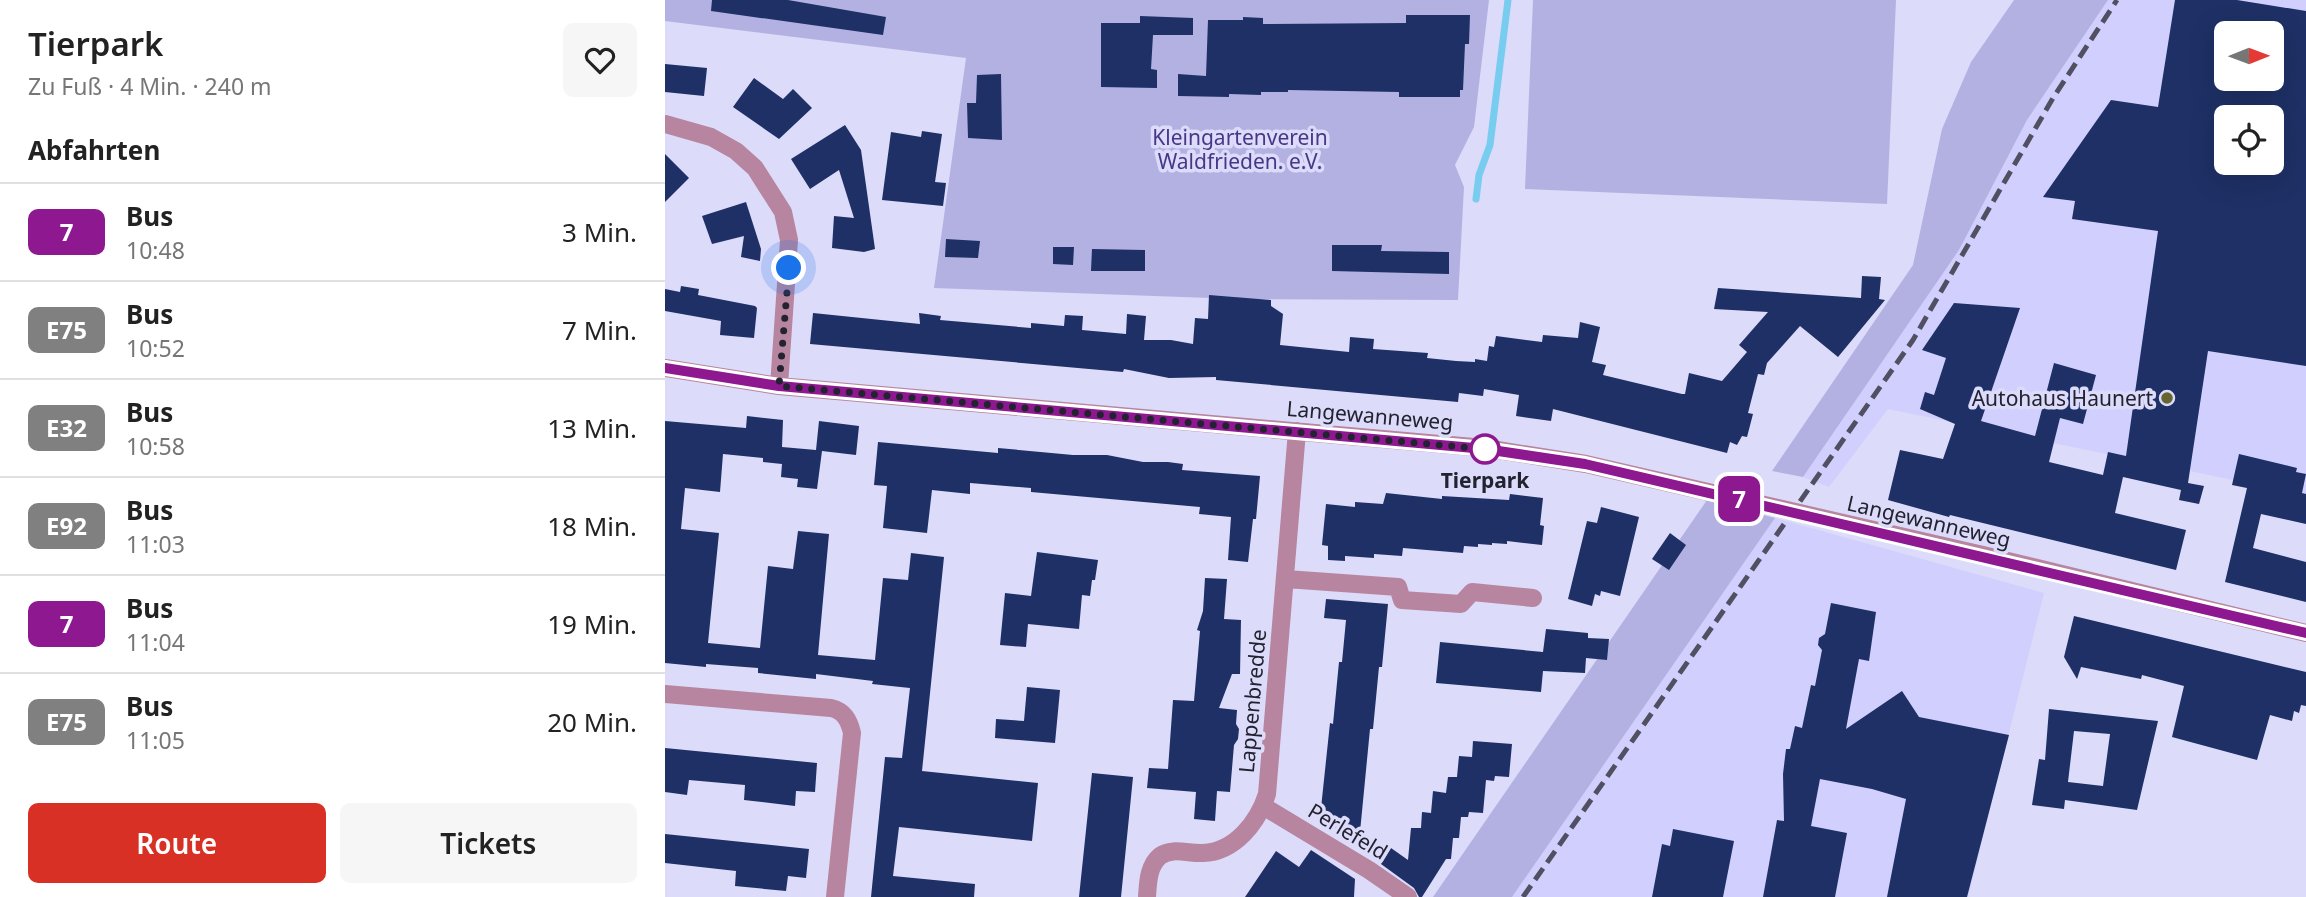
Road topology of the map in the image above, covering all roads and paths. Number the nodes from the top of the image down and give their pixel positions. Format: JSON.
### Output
{"nodes":[{"id":1,"x":665,"y":124,"type":"edge"},
{"id":2,"x":665,"y":368,"type":"edge"},
{"id":3,"x":779,"y":386,"type":"junction"},
{"id":4,"x":1297,"y":431,"type":"junction"},
{"id":5,"x":1286,"y":579,"type":"junction"},
{"id":6,"x":1533,"y":598,"type":"dead end"},
{"id":7,"x":2306,"y":633,"type":"edge"},
{"id":8,"x":665,"y":694,"type":"edge"},
{"id":9,"x":1263,"y":806,"type":"junction"},
{"id":10,"x":835,"y":897,"type":"edge"},
{"id":11,"x":1147,"y":897,"type":"edge"},
{"id":12,"x":1408,"y":897,"type":"edge"}],
"edges":[{"from":1,"to":3,"type":"street"},
{"from":2,"to":3,"type":"street","name":"Langewanneweg"},
{"from":3,"to":4,"type":"street","name":"Langewanneweg"},
{"from":4,"to":5,"type":"street","name":"Lappenbredde"},
{"from":4,"to":7,"type":"street","name":"Langewanneweg"},
{"from":5,"to":6,"type":"street"},
{"from":5,"to":9,"type":"street","name":"Lappenbredde"},
{"from":8,"to":10,"type":"street"},
{"from":9,"to":11,"type":"street","name":"Lappenbredde"},
{"from":9,"to":12,"type":"street","name":"Perlefeld"}]}
